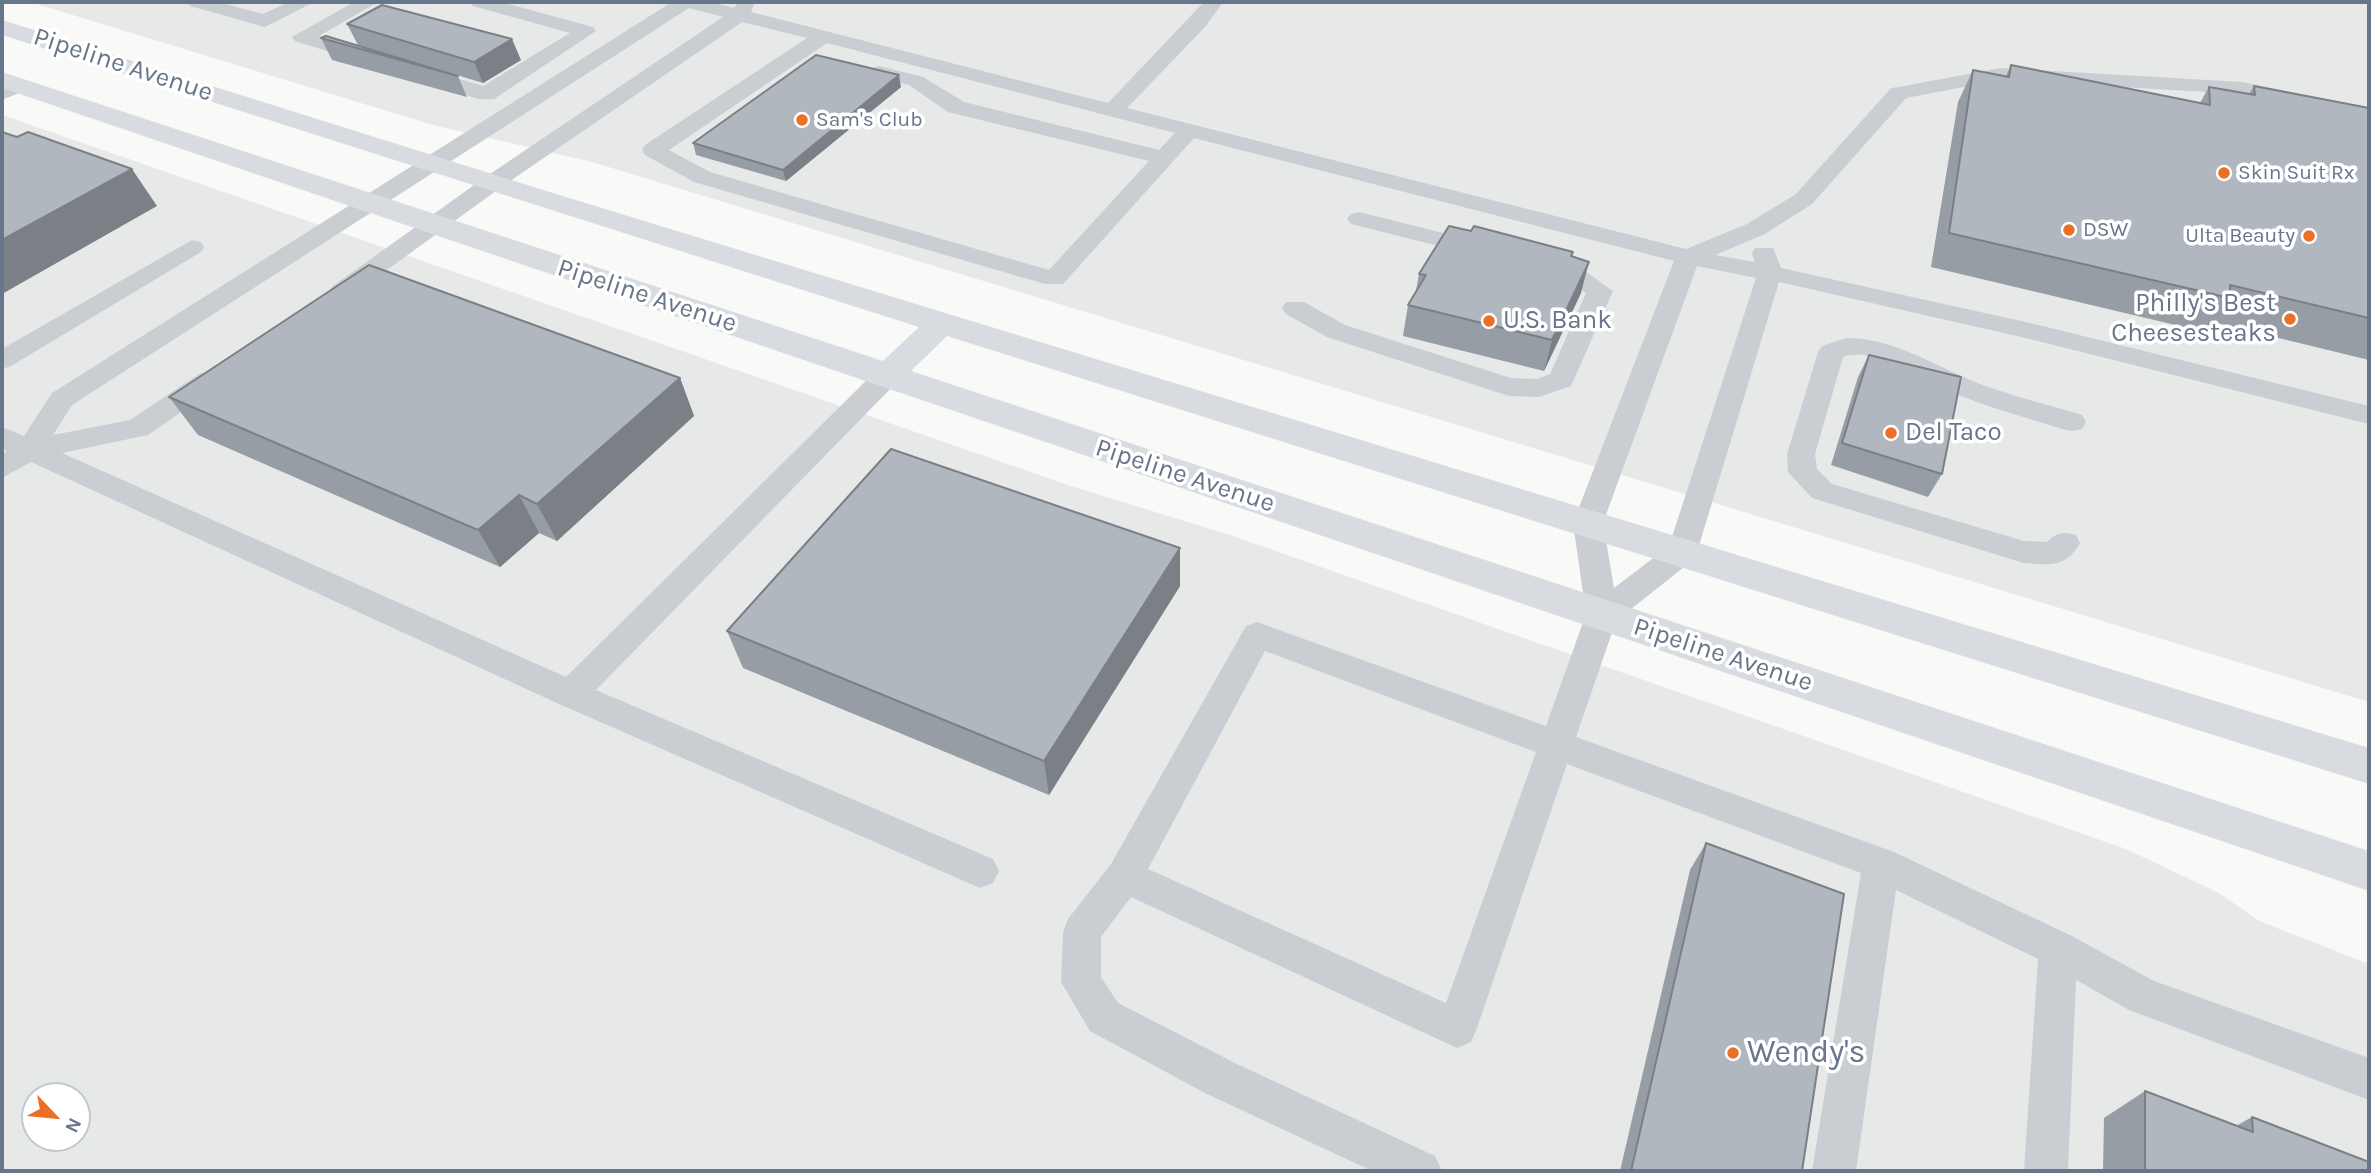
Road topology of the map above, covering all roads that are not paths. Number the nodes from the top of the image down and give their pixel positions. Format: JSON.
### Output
{"nodes":[{"id":1,"x":197,"y":2,"type":"edge"},
{"id":2,"x":304,"y":2,"type":"edge"},
{"id":3,"x":368,"y":2,"type":"edge"},
{"id":4,"x":480,"y":2,"type":"edge"},
{"id":5,"x":687,"y":2,"type":"edge"},
{"id":6,"x":1214,"y":2,"type":"edge"},
{"id":7,"x":744,"y":8,"type":"edge"},
{"id":8,"x":2,"y":27,"type":"edge"},
{"id":9,"x":825,"y":35,"type":"junction"},
{"id":10,"x":799,"y":53,"type":"junction"},
{"id":11,"x":381,"y":61,"type":"edge"},
{"id":12,"x":407,"y":69,"type":"edge"},
{"id":13,"x":7,"y":87,"type":"edge"},
{"id":14,"x":1113,"y":110,"type":"junction"},
{"id":15,"x":2369,"y":114,"type":"edge"},
{"id":16,"x":1190,"y":129,"type":"junction"},
{"id":17,"x":1164,"y":158,"type":"junction"},
{"id":18,"x":433,"y":164,"type":"junction"},
{"id":19,"x":492,"y":183,"type":"junction"},
{"id":20,"x":368,"y":203,"type":"junction"},
{"id":21,"x":1359,"y":219,"type":"dead end"},
{"id":22,"x":436,"y":226,"type":"junction"},
{"id":23,"x":1756,"y":229,"type":"junction"},
{"id":24,"x":192,"y":247,"type":"dead end"},
{"id":25,"x":1688,"y":257,"type":"junction"},
{"id":26,"x":1770,"y":272,"type":"junction"},
{"id":27,"x":321,"y":305,"type":"edge"},
{"id":28,"x":1295,"y":308,"type":"dead end"},
{"id":29,"x":941,"y":323,"type":"junction"},
{"id":30,"x":2,"y":360,"type":"edge"},
{"id":31,"x":229,"y":367,"type":"edge"},
{"id":32,"x":887,"y":376,"type":"junction"},
{"id":33,"x":2369,"y":415,"type":"edge"},
{"id":34,"x":2072,"y":422,"type":"dead end"},
{"id":35,"x":15,"y":444,"type":"edge"},
{"id":36,"x":2,"y":468,"type":"edge"},
{"id":37,"x":1588,"y":523,"type":"junction"},
{"id":38,"x":2065,"y":543,"type":"dead end"},
{"id":39,"x":1682,"y":552,"type":"junction"},
{"id":40,"x":1602,"y":614,"type":"junction"},
{"id":41,"x":571,"y":694,"type":"junction"},
{"id":42,"x":1555,"y":747,"type":"junction"},
{"id":43,"x":2369,"y":766,"type":"edge"},
{"id":44,"x":1881,"y":864,"type":"junction"},
{"id":45,"x":2369,"y":871,"type":"edge"},
{"id":46,"x":980,"y":872,"type":"dead end"},
{"id":47,"x":1124,"y":876,"type":"junction"},
{"id":48,"x":2058,"y":949,"type":"junction"},
{"id":49,"x":2369,"y":1079,"type":"edge"},
{"id":50,"x":1420,"y":1171,"type":"edge"},
{"id":51,"x":1835,"y":1171,"type":"edge"},
{"id":52,"x":2046,"y":1171,"type":"edge"}],
"edges":[{"from":1,"to":2,"type":"lane"},
{"from":3,"to":11,"type":"lane"},
{"from":4,"to":12,"type":"lane"},
{"from":5,"to":7,"type":"lane"},
{"from":5,"to":18,"type":"lane"},
{"from":6,"to":14,"type":"lane"},
{"from":7,"to":9,"type":"lane"},
{"from":7,"to":19,"type":"lane"},
{"from":8,"to":18,"type":"main road","name":"Pipeline Avenue"},
{"from":9,"to":10,"type":"lane"},
{"from":9,"to":14,"type":"lane"},
{"from":10,"to":17,"type":"lane"},
{"from":10,"to":17,"type":"lane"},
{"from":13,"to":20,"type":"main road","name":"Pipeline Avenue"},
{"from":14,"to":16,"type":"lane"},
{"from":15,"to":23,"type":"lane"},
{"from":16,"to":17,"type":"lane"},
{"from":16,"to":25,"type":"lane"},
{"from":18,"to":19,"type":"main road","name":"Pipeline Avenue"},
{"from":18,"to":20,"type":"lane"},
{"from":19,"to":22,"type":"lane"},
{"from":19,"to":29,"type":"main road","name":"Pipeline Avenue"},
{"from":20,"to":22,"type":"main road","name":"Pipeline Avenue"},
{"from":20,"to":35,"type":"lane"},
{"from":21,"to":28,"type":"lane"},
{"from":22,"to":27,"type":"lane"},
{"from":22,"to":32,"type":"main road","name":"Pipeline Avenue"},
{"from":23,"to":25,"type":"lane"},
{"from":23,"to":26,"type":"lane"},
{"from":24,"to":30,"type":"lane"},
{"from":25,"to":26,"type":"lane"},
{"from":25,"to":37,"type":"lane"},
{"from":26,"to":33,"type":"lane"},
{"from":26,"to":39,"type":"lane"},
{"from":29,"to":32,"type":"main road"},
{"from":29,"to":37,"type":"main road","name":"Pipeline Avenue"},
{"from":31,"to":35,"type":"lane"},
{"from":32,"to":40,"type":"main road","name":"Pipeline Avenue"},
{"from":32,"to":41,"type":"lane"},
{"from":34,"to":38,"type":"lane"},
{"from":35,"to":36,"type":"lane"},
{"from":35,"to":41,"type":"lane"},
{"from":37,"to":39,"type":"main road","name":"Pipeline Avenue"},
{"from":37,"to":40,"type":"lane"},
{"from":39,"to":40,"type":"lane"},
{"from":39,"to":43,"type":"main road","name":"Pipeline Avenue"},
{"from":40,"to":42,"type":"lane"},
{"from":40,"to":45,"type":"main road","name":"Pipeline Avenue"},
{"from":41,"to":46,"type":"lane"},
{"from":42,"to":44,"type":"lane"},
{"from":42,"to":47,"type":"lane"},
{"from":42,"to":47,"type":"lane"},
{"from":44,"to":48,"type":"lane"},
{"from":44,"to":51,"type":"lane"},
{"from":47,"to":50,"type":"lane"},
{"from":48,"to":49,"type":"lane"},
{"from":48,"to":52,"type":"lane"}]}
